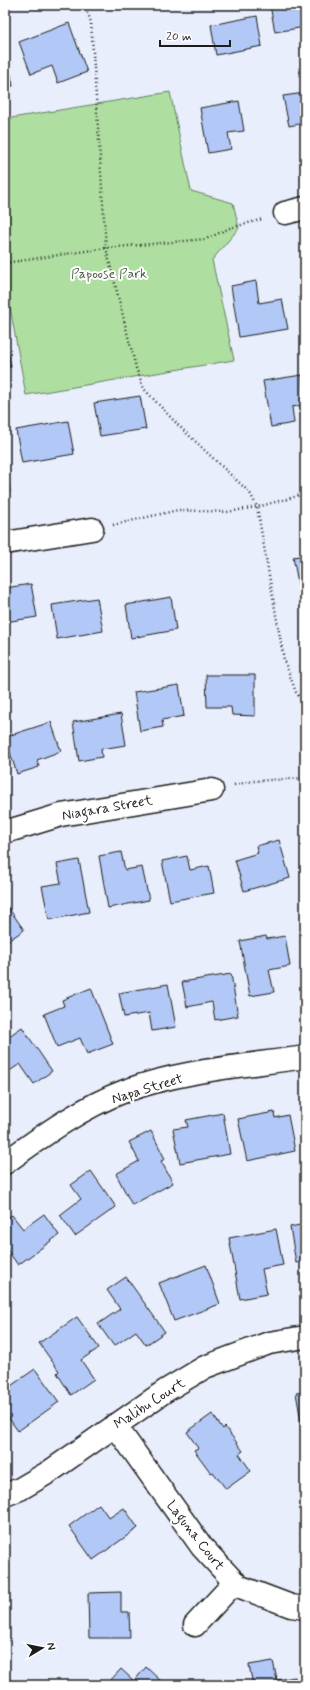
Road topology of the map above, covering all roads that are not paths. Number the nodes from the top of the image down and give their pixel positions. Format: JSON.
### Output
{"nodes":[{"id":1,"x":92,"y":529,"type":"road end"},
{"id":2,"x":5,"y":543,"type":"edge"},
{"id":3,"x":212,"y":790,"type":"road end"},
{"id":4,"x":5,"y":832,"type":"edge"},
{"id":5,"x":305,"y":1057,"type":"edge"},
{"id":6,"x":5,"y":1163,"type":"edge"},
{"id":7,"x":305,"y":1337,"type":"edge"},
{"id":8,"x":115,"y":1425,"type":"junction"},
{"id":9,"x":5,"y":1495,"type":"edge"},
{"id":10,"x":235,"y":1582,"type":"junction"},
{"id":11,"x":305,"y":1608,"type":"edge"},
{"id":12,"x":195,"y":1625,"type":"dead end"}],
"edges":[{"from":1,"to":2,"type":"street"},
{"from":3,"to":4,"type":"street","name":"Niagara Street"},
{"from":5,"to":6,"type":"street","name":"Napa Street"},
{"from":7,"to":8,"type":"street","name":"Malibu Court"},
{"from":8,"to":9,"type":"street","name":"Malibu Court"},
{"from":8,"to":10,"type":"street","name":"Laguna Court"},
{"from":10,"to":11,"type":"street","name":"Laguna Court"},
{"from":10,"to":12,"type":"street"}]}
